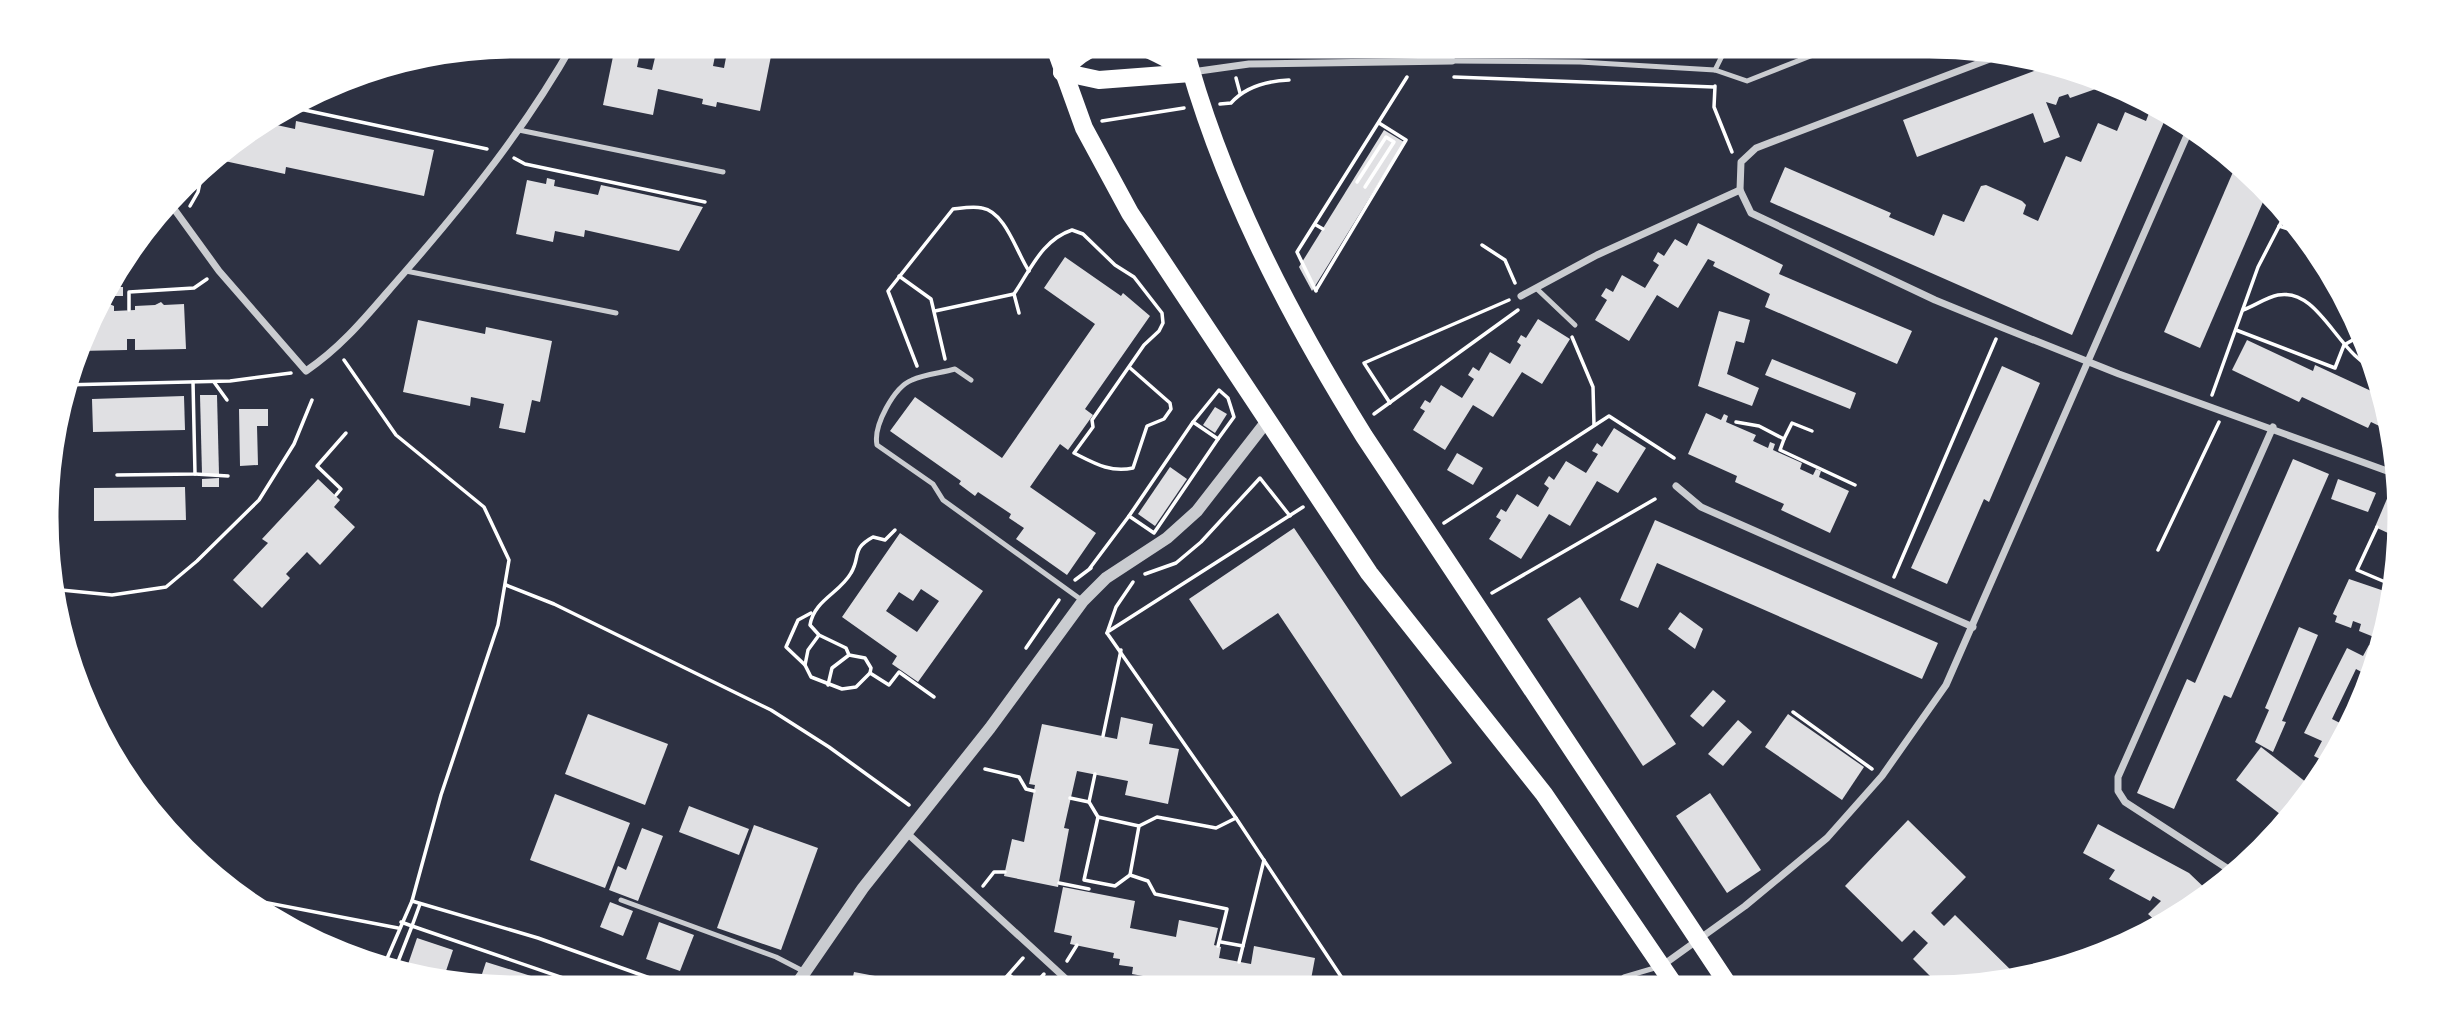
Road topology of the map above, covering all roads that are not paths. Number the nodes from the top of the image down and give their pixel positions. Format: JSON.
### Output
{"nodes":[{"id":1,"x":566,"y":54,"type":"edge"},
{"id":2,"x":1057,"y":54,"type":"edge"},
{"id":3,"x":1078,"y":54,"type":"edge"},
{"id":4,"x":1159,"y":54,"type":"edge"},
{"id":5,"x":1186,"y":54,"type":"edge"},
{"id":6,"x":1723,"y":54,"type":"edge"},
{"id":7,"x":1816,"y":54,"type":"edge"},
{"id":8,"x":1991,"y":58,"type":"edge"},
{"id":9,"x":1452,"y":61,"type":"joint"},
{"id":10,"x":1715,"y":70,"type":"junction"},
{"id":11,"x":1062,"y":72,"type":"junction"},
{"id":12,"x":1191,"y":72,"type":"junction"},
{"id":13,"x":519,"y":130,"type":"junction"},
{"id":14,"x":2188,"y":133,"type":"edge"},
{"id":15,"x":723,"y":172,"type":"dead end"},
{"id":16,"x":1740,"y":190,"type":"junction"},
{"id":17,"x":173,"y":208,"type":"edge"},
{"id":18,"x":406,"y":271,"type":"junction"},
{"id":19,"x":1535,"y":288,"type":"junction"},
{"id":20,"x":1521,"y":296,"type":"road end"},
{"id":21,"x":616,"y":313,"type":"dead end"},
{"id":22,"x":1575,"y":325,"type":"dead end"},
{"id":23,"x":2088,"y":362,"type":"junction"},
{"id":24,"x":971,"y":380,"type":"dead end"},
{"id":25,"x":1267,"y":421,"type":"junction"},
{"id":26,"x":2273,"y":427,"type":"junction"},
{"id":27,"x":2389,"y":472,"type":"edge"},
{"id":28,"x":1676,"y":486,"type":"dead end"},
{"id":29,"x":1083,"y":601,"type":"junction"},
{"id":30,"x":1973,"y":627,"type":"junction"},
{"id":31,"x":908,"y":834,"type":"junction"},
{"id":32,"x":2229,"y":869,"type":"edge"},
{"id":33,"x":621,"y":900,"type":"dead end"},
{"id":34,"x":1699,"y":941,"type":"junction"},
{"id":35,"x":1661,"y":966,"type":"junction"},
{"id":36,"x":805,"y":972,"type":"junction"},
{"id":37,"x":800,"y":980,"type":"edge"},
{"id":38,"x":1067,"y":980,"type":"edge"},
{"id":39,"x":1620,"y":980,"type":"edge"},
{"id":40,"x":1671,"y":980,"type":"edge"},
{"id":41,"x":1725,"y":980,"type":"edge"}],
"edges":[{"from":1,"to":13,"type":"street"},
{"from":2,"to":11,"type":"main road"},
{"from":3,"to":11,"type":"main road"},
{"from":4,"to":12,"type":"main road"},
{"from":5,"to":12,"type":"main road"},
{"from":6,"to":10,"type":"lane"},
{"from":7,"to":10,"type":"lane"},
{"from":8,"to":16,"type":"street"},
{"from":9,"to":10,"type":"lane"},
{"from":9,"to":12,"type":"street"},
{"from":11,"to":12,"type":"main road"},
{"from":11,"to":25,"type":"main road"},
{"from":12,"to":34,"type":"main road"},
{"from":13,"to":15,"type":"lane"},
{"from":13,"to":18,"type":"street"},
{"from":14,"to":23,"type":"street"},
{"from":16,"to":19,"type":"street"},
{"from":16,"to":23,"type":"street"},
{"from":17,"to":18,"type":"street"},
{"from":18,"to":21,"type":"lane"},
{"from":19,"to":20,"type":"street"},
{"from":19,"to":22,"type":"lane"},
{"from":23,"to":26,"type":"street"},
{"from":23,"to":30,"type":"street"},
{"from":24,"to":29,"type":"lane"},
{"from":25,"to":29,"type":"street"},
{"from":25,"to":35,"type":"main road"},
{"from":26,"to":27,"type":"street"},
{"from":26,"to":32,"type":"street"},
{"from":28,"to":30,"type":"street"},
{"from":29,"to":31,"type":"street"},
{"from":30,"to":34,"type":"street"},
{"from":31,"to":36,"type":"street"},
{"from":31,"to":38,"type":"street"},
{"from":33,"to":36,"type":"lane"},
{"from":34,"to":35,"type":"street"},
{"from":34,"to":41,"type":"main road"},
{"from":35,"to":39,"type":"lane"},
{"from":35,"to":40,"type":"main road"},
{"from":36,"to":37,"type":"street"}]}
